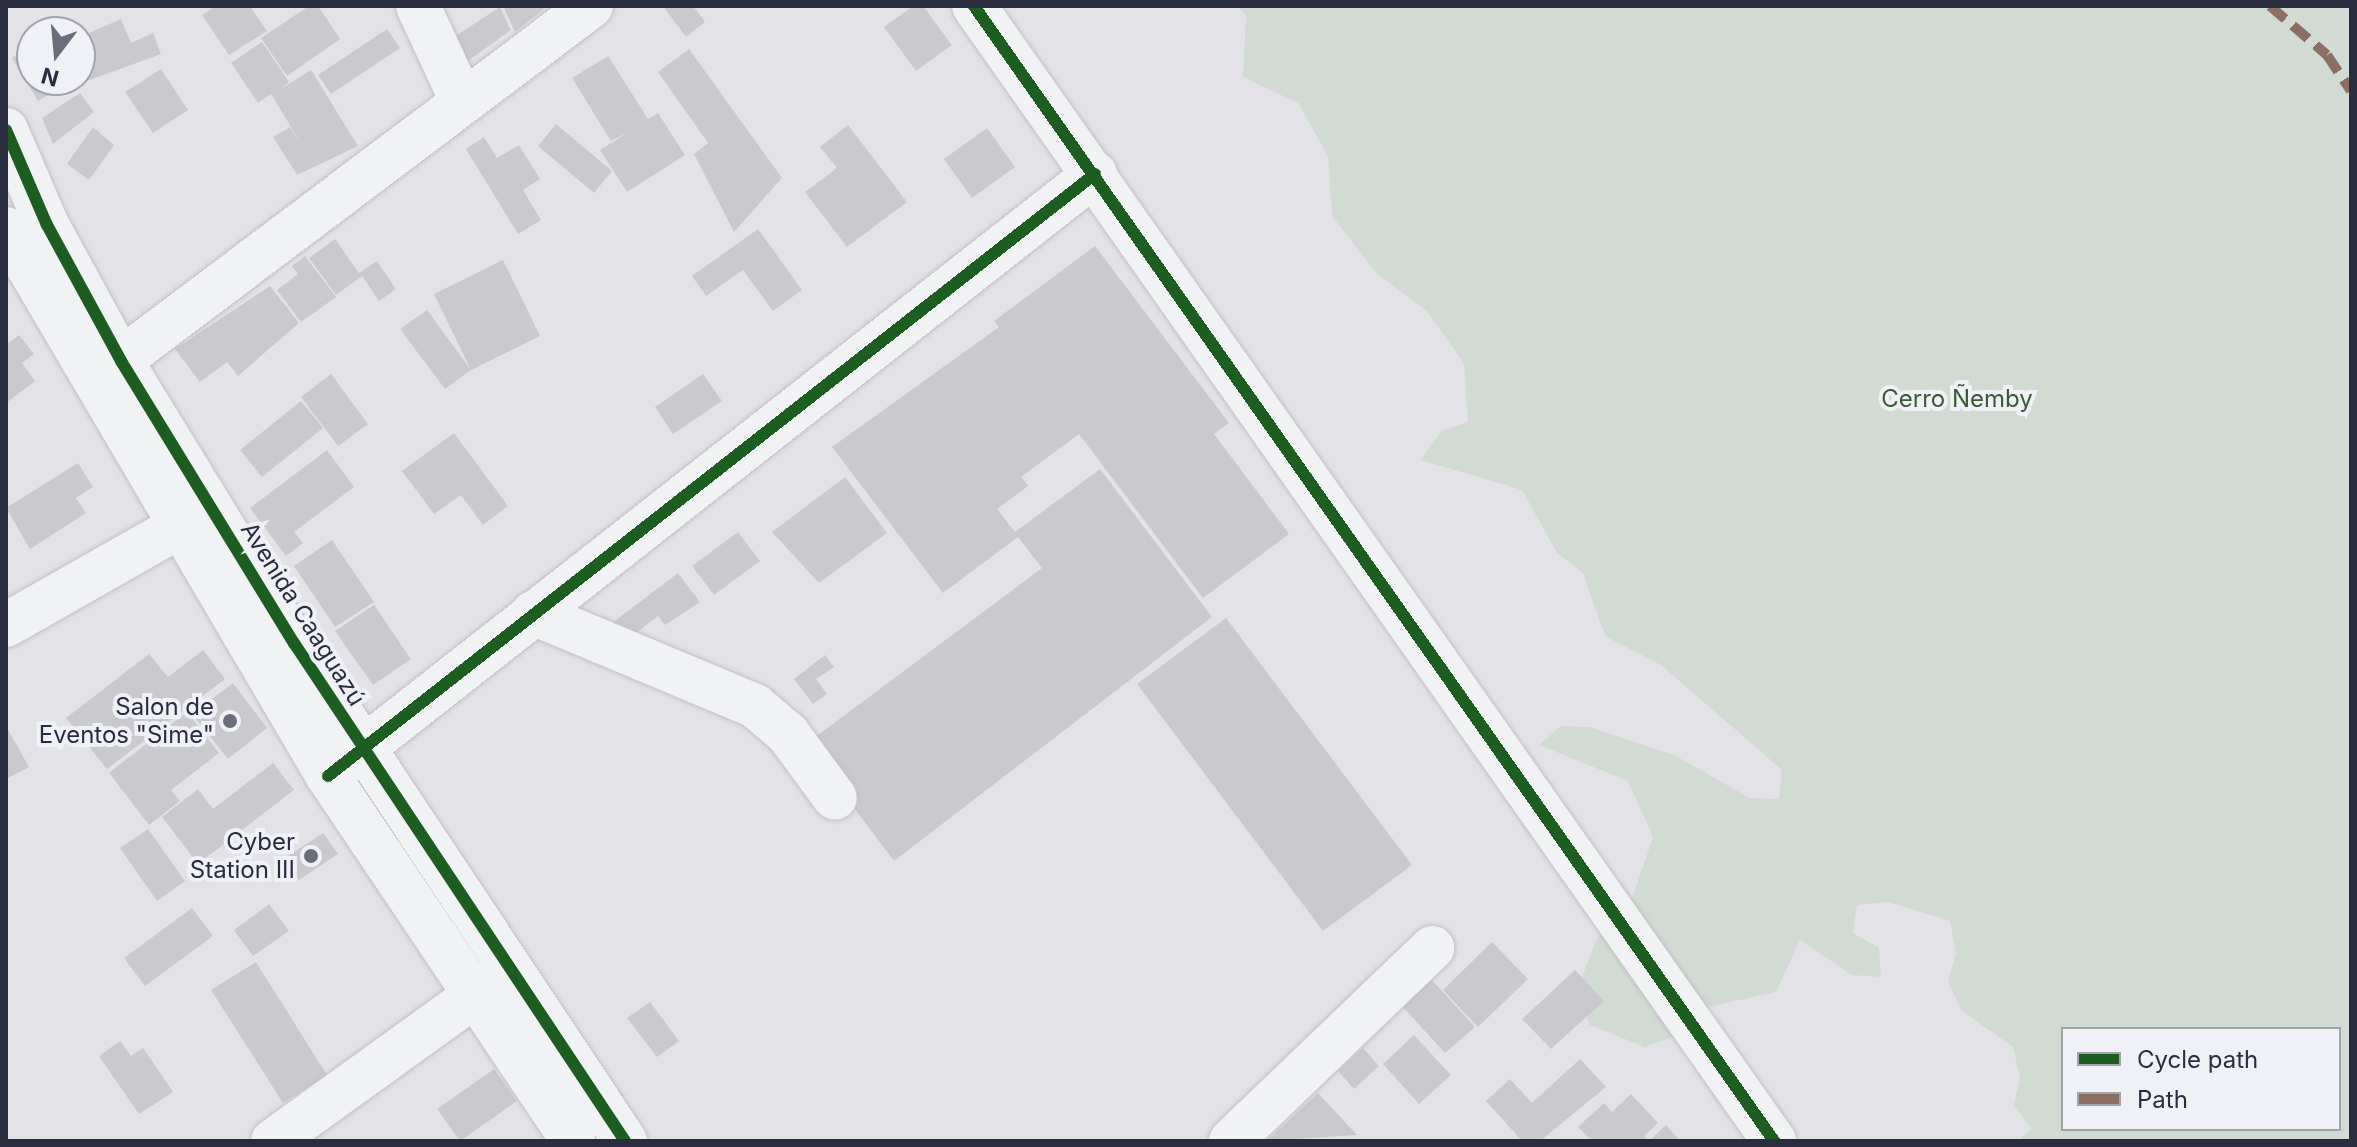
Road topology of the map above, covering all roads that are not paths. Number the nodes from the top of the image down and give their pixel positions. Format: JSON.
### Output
{"nodes":[{"id":1,"x":418,"y":6,"type":"edge"},
{"id":2,"x":591,"y":6,"type":"edge"},
{"id":3,"x":974,"y":6,"type":"edge"},
{"id":4,"x":462,"y":101,"type":"junction"},
{"id":5,"x":6,"y":130,"type":"edge"},
{"id":6,"x":1095,"y":174,"type":"junction"},
{"id":7,"x":8,"y":241,"type":"edge"},
{"id":8,"x":106,"y":371,"type":"junction"},
{"id":9,"x":177,"y":528,"type":"junction"},
{"id":10,"x":533,"y":613,"type":"junction"},
{"id":11,"x":6,"y":625,"type":"edge"},
{"id":12,"x":361,"y":747,"type":"junction"},
{"id":13,"x":328,"y":776,"type":"junction"},
{"id":14,"x":835,"y":798,"type":"dead end"},
{"id":15,"x":1432,"y":948,"type":"dead end"},
{"id":16,"x":510,"y":969,"type":"junction"},
{"id":17,"x":476,"y":997,"type":"junction"},
{"id":18,"x":1772,"y":1140,"type":"edge"},
{"id":19,"x":273,"y":1141,"type":"edge"},
{"id":20,"x":573,"y":1141,"type":"edge"},
{"id":21,"x":625,"y":1141,"type":"edge"},
{"id":22,"x":1231,"y":1141,"type":"edge"}],
"edges":[{"from":1,"to":4,"type":"street"},
{"from":2,"to":4,"type":"street"},
{"from":3,"to":6,"type":"street"},
{"from":4,"to":8,"type":"street"},
{"from":5,"to":8,"type":"street","name":"Avenida Caaguazú"},
{"from":6,"to":10,"type":"street"},
{"from":6,"to":18,"type":"street"},
{"from":7,"to":8,"type":"street","name":"Avenida Caaguazú"},
{"from":8,"to":9,"type":"street","name":"Avenida Caaguazú"},
{"from":8,"to":12,"type":"street","name":"Avenida Caaguazú"},
{"from":9,"to":11,"type":"street"},
{"from":9,"to":13,"type":"street","name":"Avenida Caaguazú"},
{"from":10,"to":12,"type":"street"},
{"from":10,"to":14,"type":"street"},
{"from":12,"to":13,"type":"street"},
{"from":12,"to":16,"type":"street","name":"Avenida Caaguazú"},
{"from":13,"to":17,"type":"street","name":"Avenida Caaguazú"},
{"from":15,"to":22,"type":"street"},
{"from":16,"to":17,"type":"street"},
{"from":16,"to":21,"type":"street","name":"Avenida Caaguazú"},
{"from":17,"to":19,"type":"street"},
{"from":17,"to":20,"type":"street","name":"Avenida Caaguazú"}]}
